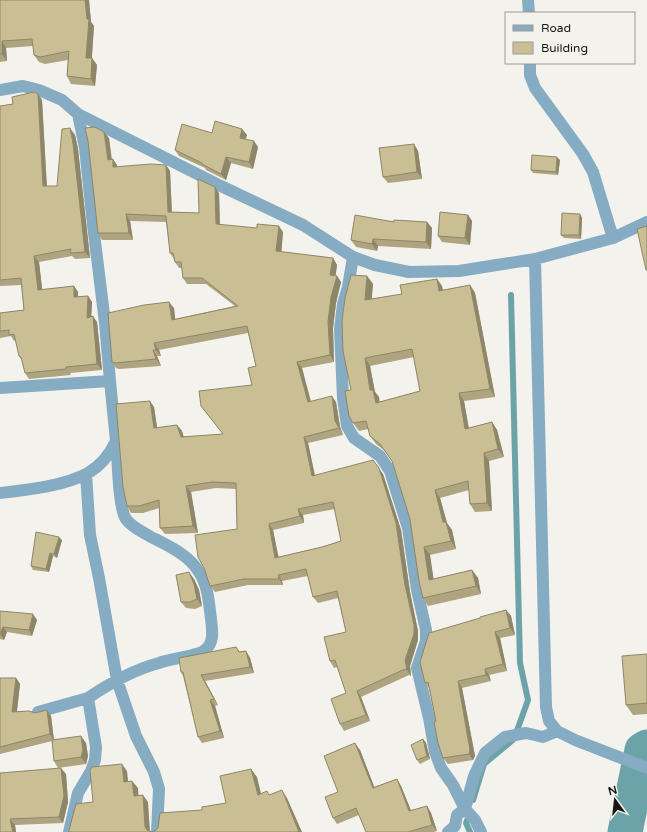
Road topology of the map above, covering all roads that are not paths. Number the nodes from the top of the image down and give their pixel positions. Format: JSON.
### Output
{"nodes":[{"id":1,"x":528,"y":0,"type":"edge"},
{"id":2,"x":529,"y":12,"type":"edge"},
{"id":3,"x":530,"y":64,"type":"edge"},
{"id":4,"x":0,"y":90,"type":"edge"},
{"id":5,"x":78,"y":114,"type":"junction"},
{"id":6,"x":647,"y":222,"type":"edge"},
{"id":7,"x":613,"y":238,"type":"junction"},
{"id":8,"x":352,"y":256,"type":"junction"},
{"id":9,"x":535,"y":259,"type":"junction"},
{"id":10,"x":110,"y":381,"type":"junction"},
{"id":11,"x":0,"y":388,"type":"edge"},
{"id":12,"x":116,"y":441,"type":"junction"},
{"id":13,"x":86,"y":474,"type":"junction"},
{"id":14,"x":0,"y":493,"type":"edge"},
{"id":15,"x":117,"y":680,"type":"junction"},
{"id":16,"x":88,"y":698,"type":"junction"},
{"id":17,"x":38,"y":712,"type":"edge"},
{"id":18,"x":557,"y":731,"type":"junction"},
{"id":19,"x":647,"y":768,"type":"edge"},
{"id":20,"x":468,"y":812,"type":"junction"},
{"id":21,"x":69,"y":832,"type":"edge"},
{"id":22,"x":156,"y":832,"type":"edge"},
{"id":23,"x":448,"y":832,"type":"edge"},
{"id":24,"x":482,"y":832,"type":"edge"}],
"edges":[{"from":1,"to":2,"type":"street"},
{"from":3,"to":7,"type":"street"},
{"from":4,"to":5,"type":"street"},
{"from":5,"to":8,"type":"street"},
{"from":5,"to":10,"type":"street"},
{"from":6,"to":7,"type":"street"},
{"from":7,"to":9,"type":"street"},
{"from":8,"to":9,"type":"street"},
{"from":8,"to":20,"type":"street"},
{"from":9,"to":18,"type":"street"},
{"from":10,"to":11,"type":"street"},
{"from":10,"to":12,"type":"street"},
{"from":12,"to":13,"type":"street"},
{"from":12,"to":15,"type":"street"},
{"from":13,"to":14,"type":"street"},
{"from":13,"to":15,"type":"street"},
{"from":15,"to":16,"type":"street"},
{"from":15,"to":22,"type":"street"},
{"from":16,"to":17,"type":"street"},
{"from":16,"to":21,"type":"street"},
{"from":18,"to":19,"type":"street"},
{"from":18,"to":20,"type":"street"},
{"from":20,"to":23,"type":"street"},
{"from":20,"to":24,"type":"street"}]}
